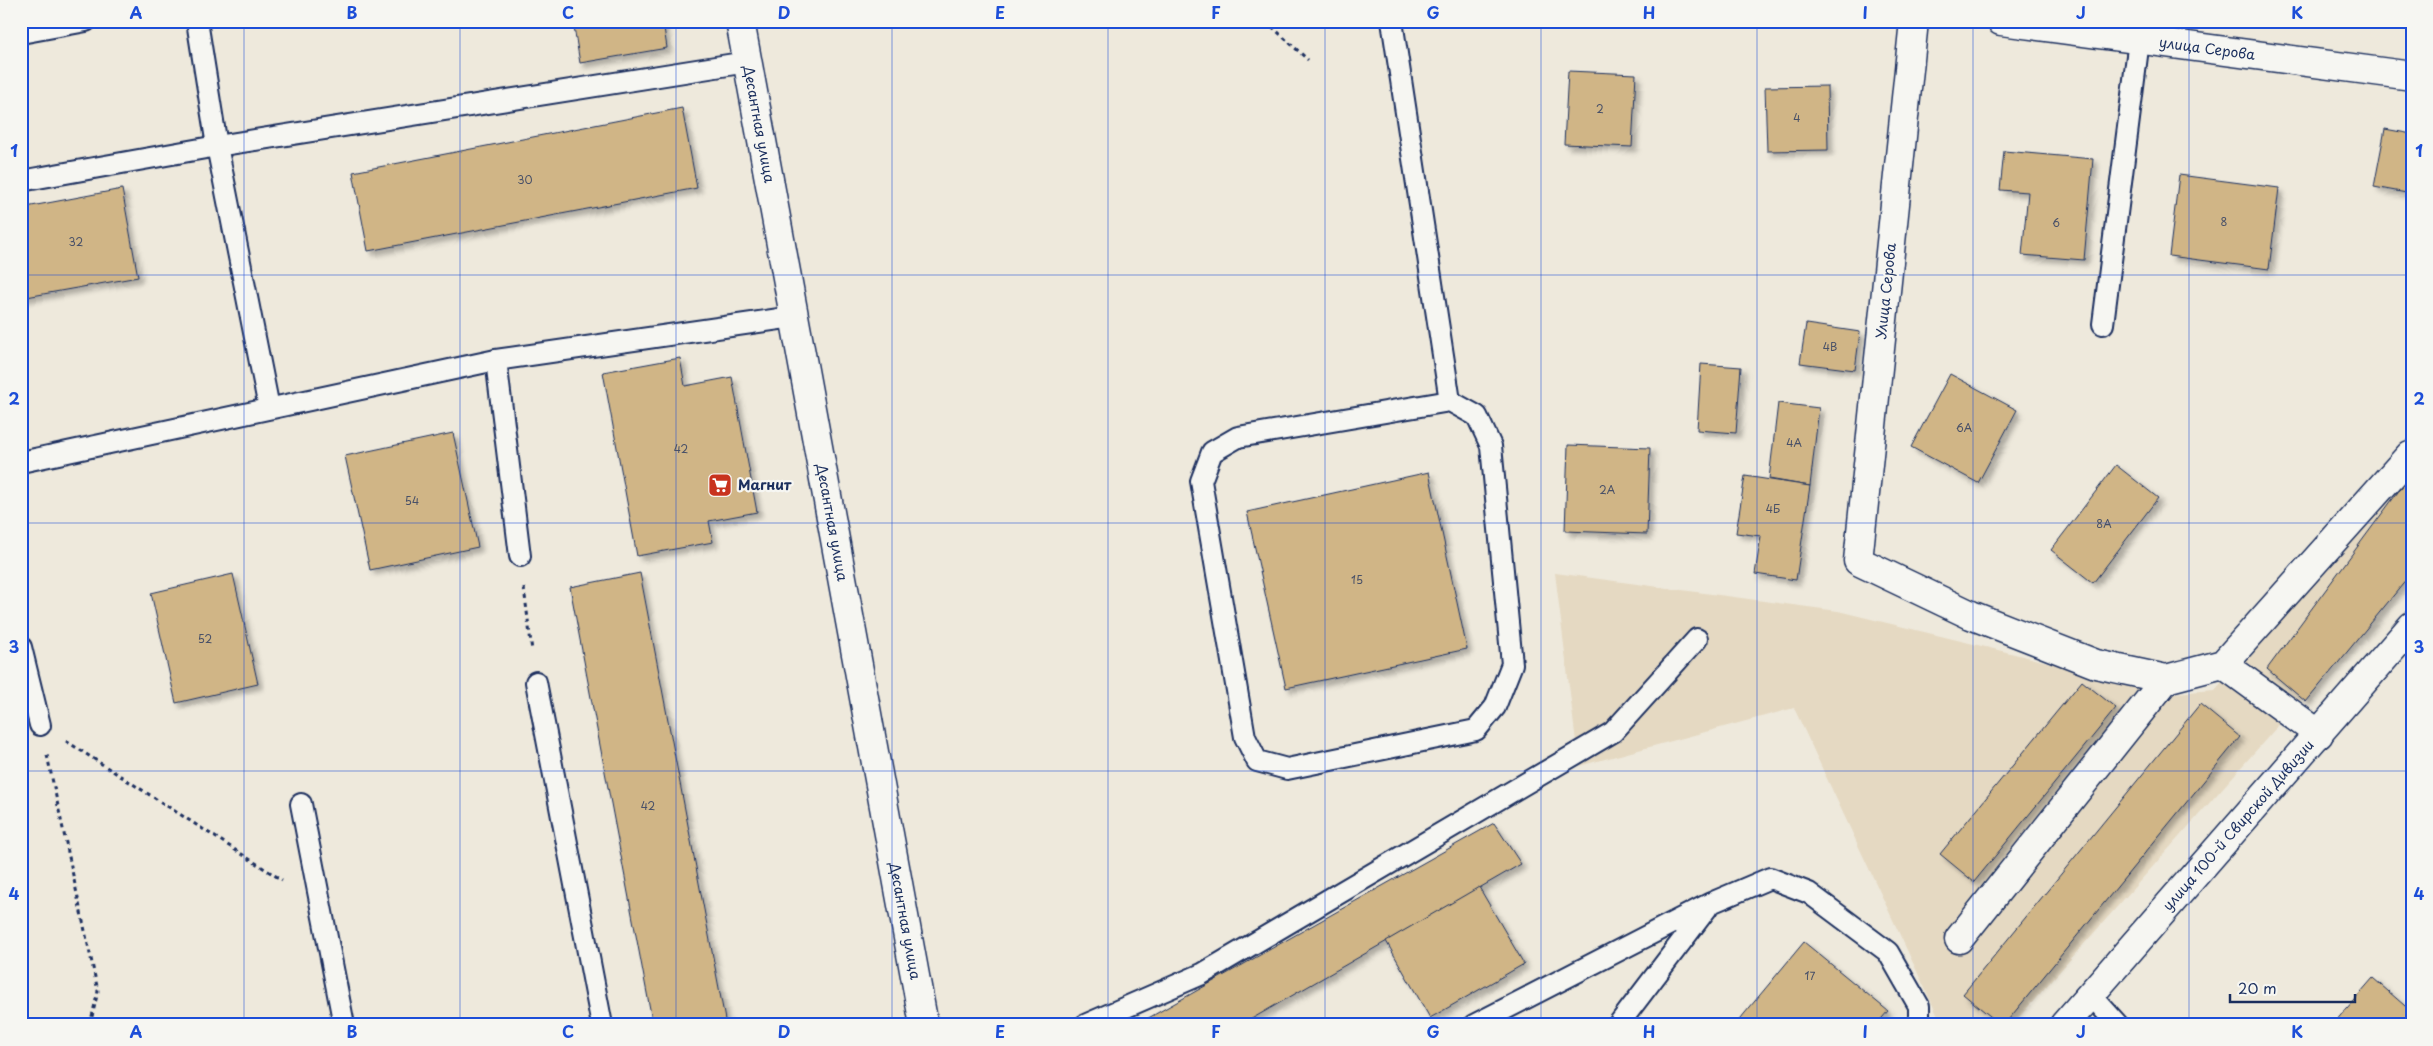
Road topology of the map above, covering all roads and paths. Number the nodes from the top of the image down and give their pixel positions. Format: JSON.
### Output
{"nodes":[{"id":1,"x":86,"y":21,"type":"edge"},
{"id":2,"x":196,"y":21,"type":"edge"},
{"id":3,"x":740,"y":21,"type":"edge"},
{"id":4,"x":1266,"y":21,"type":"edge"},
{"id":5,"x":1392,"y":21,"type":"edge"},
{"id":6,"x":1914,"y":21,"type":"edge"},
{"id":7,"x":2001,"y":21,"type":"edge"},
{"id":8,"x":21,"y":33,"type":"edge"},
{"id":9,"x":2139,"y":40,"type":"junction"},
{"id":10,"x":1308,"y":60,"type":"dead end"},
{"id":11,"x":748,"y":62,"type":"junction"},
{"id":12,"x":2412,"y":76,"type":"edge"},
{"id":13,"x":217,"y":146,"type":"junction"},
{"id":14,"x":21,"y":182,"type":"edge"},
{"id":15,"x":793,"y":317,"type":"junction"},
{"id":16,"x":2103,"y":324,"type":"dead end"},
{"id":17,"x":496,"y":360,"type":"junction"},
{"id":18,"x":1450,"y":401,"type":"junction"},
{"id":19,"x":269,"y":408,"type":"junction"},
{"id":20,"x":2410,"y":455,"type":"dead end"},
{"id":21,"x":21,"y":462,"type":"edge"},
{"id":22,"x":520,"y":556,"type":"joint"},
{"id":23,"x":2412,"y":626,"type":"edge"},
{"id":24,"x":1697,"y":639,"type":"dead end"},
{"id":25,"x":21,"y":646,"type":"edge"},
{"id":26,"x":2223,"y":664,"type":"junction"},
{"id":27,"x":2166,"y":679,"type":"junction"},
{"id":28,"x":536,"y":682,"type":"joint"},
{"id":29,"x":40,"y":725,"type":"junction"},
{"id":30,"x":2319,"y":734,"type":"junction"},
{"id":31,"x":301,"y":804,"type":"dead end"},
{"id":32,"x":1711,"y":903,"type":"junction"},
{"id":33,"x":320,"y":904,"type":"junction"},
{"id":34,"x":1959,"y":939,"type":"dead end"},
{"id":35,"x":2090,"y":994,"type":"junction"},
{"id":36,"x":90,"y":1025,"type":"edge"},
{"id":37,"x":344,"y":1025,"type":"edge"},
{"id":38,"x":602,"y":1025,"type":"edge"},
{"id":39,"x":924,"y":1025,"type":"edge"},
{"id":40,"x":1084,"y":1025,"type":"edge"},
{"id":41,"x":1474,"y":1025,"type":"edge"},
{"id":42,"x":1618,"y":1025,"type":"edge"},
{"id":43,"x":1919,"y":1025,"type":"edge"},
{"id":44,"x":2064,"y":1025,"type":"edge"},
{"id":45,"x":2118,"y":1025,"type":"edge"}],
"edges":[{"from":1,"to":8,"type":"lane"},
{"from":2,"to":13,"type":"lane"},
{"from":3,"to":11,"type":"street","name":"Десантная улица"},
{"from":4,"to":10,"type":"path"},
{"from":5,"to":18,"type":"lane"},
{"from":6,"to":27,"type":"street","name":"Улица Серова"},
{"from":7,"to":9,"type":"street","name":"улица Серова"},
{"from":9,"to":12,"type":"street","name":"улица Серова"},
{"from":9,"to":16,"type":"lane"},
{"from":11,"to":13,"type":"lane"},
{"from":11,"to":15,"type":"street","name":"Десантная улица"},
{"from":13,"to":14,"type":"lane"},
{"from":13,"to":19,"type":"lane"},
{"from":15,"to":17,"type":"lane"},
{"from":15,"to":39,"type":"street","name":"Десантная улица"},
{"from":17,"to":19,"type":"lane"},
{"from":17,"to":22,"type":"lane"},
{"from":18,"to":18,"type":"lane"},
{"from":19,"to":21,"type":"lane"},
{"from":20,"to":26,"type":"street"},
{"from":22,"to":28,"type":"path"},
{"from":23,"to":30,"type":"street","name":"улица 100-й Свирской Дивизии"},
{"from":24,"to":40,"type":"lane"},
{"from":25,"to":29,"type":"lane"},
{"from":26,"to":27,"type":"street"},
{"from":26,"to":30,"type":"street"},
{"from":27,"to":34,"type":"street"},
{"from":28,"to":38,"type":"lane"},
{"from":29,"to":33,"type":"path"},
{"from":29,"to":36,"type":"path"},
{"from":30,"to":35,"type":"street","name":"улица 100-й Свирской Дивизии"},
{"from":31,"to":33,"type":"lane"},
{"from":32,"to":41,"type":"lane"},
{"from":32,"to":42,"type":"lane"},
{"from":32,"to":43,"type":"lane"},
{"from":33,"to":37,"type":"lane"},
{"from":35,"to":44,"type":"street","name":"улица 100-й Свирской Дивизии"},
{"from":35,"to":45,"type":"lane"}]}
